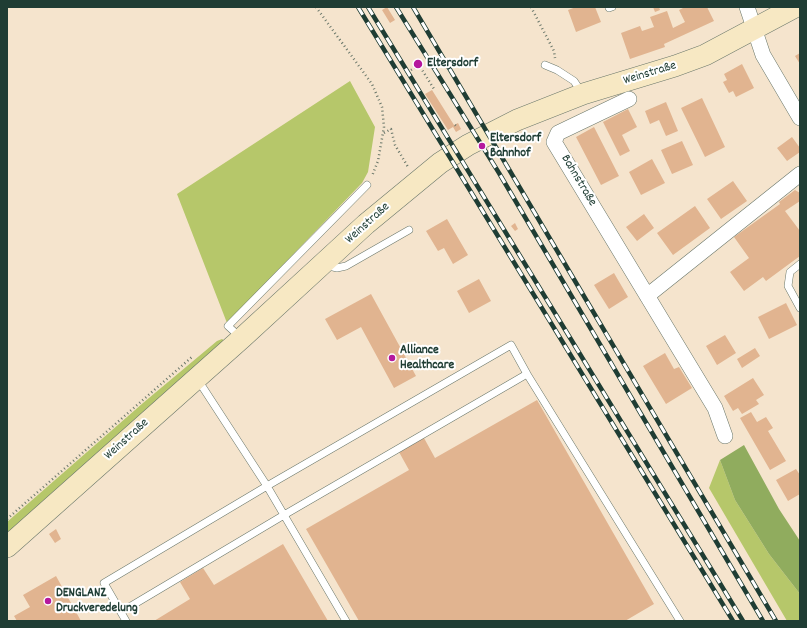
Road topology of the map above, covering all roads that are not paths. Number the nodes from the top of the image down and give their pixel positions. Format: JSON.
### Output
{"nodes":[{"id":1,"x":747,"y":7,"type":"edge"},
{"id":2,"x":795,"y":7,"type":"edge"},
{"id":3,"x":755,"y":30,"type":"junction"},
{"id":4,"x":545,"y":65,"type":"dead end"},
{"id":5,"x":583,"y":94,"type":"junction"},
{"id":6,"x":629,"y":99,"type":"dead end"},
{"id":7,"x":800,"y":118,"type":"edge"},
{"id":8,"x":800,"y":174,"type":"edge"},
{"id":9,"x":367,"y":185,"type":"road end"},
{"id":10,"x":409,"y":230,"type":"dead end"},
{"id":11,"x":800,"y":264,"type":"edge"},
{"id":12,"x":323,"y":265,"type":"junction"},
{"id":13,"x":647,"y":296,"type":"junction"},
{"id":14,"x":800,"y":308,"type":"edge"},
{"id":15,"x":242,"y":338,"type":"junction"},
{"id":16,"x":527,"y":374,"type":"junction"},
{"id":17,"x":197,"y":378,"type":"junction"},
{"id":18,"x":725,"y":436,"type":"dead end"},
{"id":19,"x":267,"y":486,"type":"junction"},
{"id":20,"x":284,"y":515,"type":"junction"},
{"id":21,"x":7,"y":547,"type":"edge"},
{"id":22,"x":121,"y":612,"type":"junction"},
{"id":23,"x":126,"y":621,"type":"edge"},
{"id":24,"x":346,"y":621,"type":"edge"},
{"id":25,"x":680,"y":621,"type":"edge"}],
"edges":[{"from":1,"to":3,"type":"street"},
{"from":2,"to":3,"type":"main road","name":"Weinstraße"},
{"from":3,"to":5,"type":"main road","name":"Weinstraße"},
{"from":3,"to":7,"type":"street"},
{"from":4,"to":5,"type":"lane"},
{"from":5,"to":12,"type":"main road","name":"Weinstraße"},
{"from":6,"to":13,"type":"street","name":"Bahnstraße"},
{"from":8,"to":13,"type":"street"},
{"from":9,"to":15,"type":"lane"},
{"from":10,"to":12,"type":"lane"},
{"from":11,"to":14,"type":"lane"},
{"from":12,"to":15,"type":"main road","name":"Weinstraße"},
{"from":13,"to":18,"type":"street","name":"Bahnstraße"},
{"from":15,"to":17,"type":"main road","name":"Weinstraße"},
{"from":16,"to":19,"type":"lane"},
{"from":16,"to":20,"type":"lane"},
{"from":16,"to":25,"type":"lane"},
{"from":17,"to":19,"type":"lane"},
{"from":17,"to":21,"type":"main road","name":"Weinstraße"},
{"from":19,"to":20,"type":"lane"},
{"from":19,"to":22,"type":"lane"},
{"from":20,"to":22,"type":"lane"},
{"from":20,"to":24,"type":"lane"},
{"from":22,"to":23,"type":"lane"}]}
